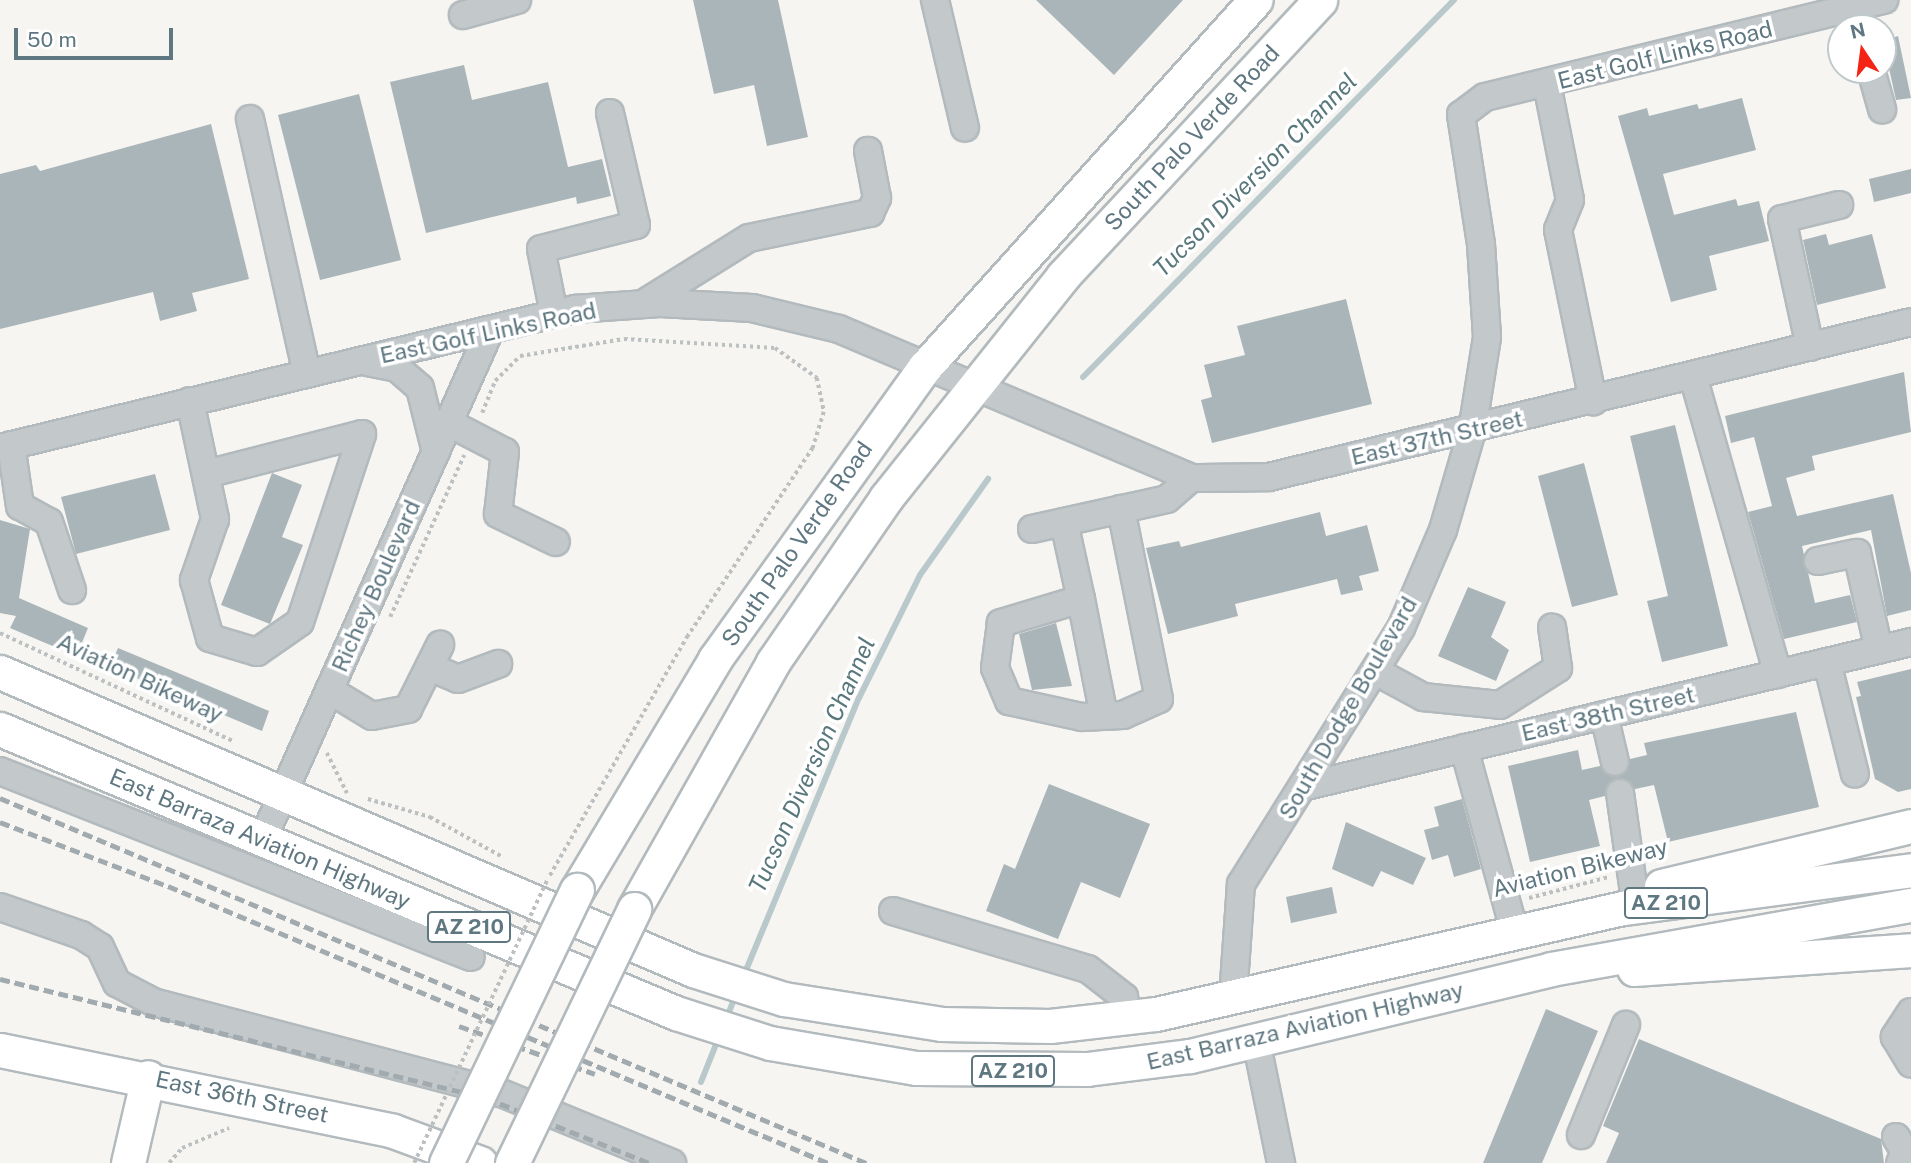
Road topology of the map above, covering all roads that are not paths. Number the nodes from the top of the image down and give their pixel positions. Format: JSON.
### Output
{"nodes":[{"id":1,"x":517,"y":0,"type":"edge"},
{"id":2,"x":935,"y":0,"type":"edge"},
{"id":3,"x":1256,"y":0,"type":"edge"},
{"id":4,"x":1320,"y":0,"type":"edge"},
{"id":5,"x":1884,"y":0,"type":"edge"},
{"id":6,"x":1862,"y":14,"type":"edge"},
{"id":7,"x":463,"y":15,"type":"dead end"},
{"id":8,"x":1827,"y":24,"type":"edge"},
{"id":9,"x":1547,"y":84,"type":"junction"},
{"id":10,"x":1875,"y":84,"type":"edge"},
{"id":11,"x":1882,"y":109,"type":"dead end"},
{"id":12,"x":610,"y":113,"type":"dead end"},
{"id":13,"x":250,"y":119,"type":"dead end"},
{"id":14,"x":1458,"y":125,"type":"joint"},
{"id":15,"x":965,"y":128,"type":"dead end"},
{"id":16,"x":869,"y":151,"type":"dead end"},
{"id":17,"x":1839,"y":205,"type":"dead end"},
{"id":18,"x":719,"y":256,"type":"junction"},
{"id":19,"x":642,"y":304,"type":"junction"},
{"id":20,"x":752,"y":308,"type":"junction"},
{"id":21,"x":554,"y":314,"type":"junction"},
{"id":22,"x":1911,"y":322,"type":"edge"},
{"id":23,"x":490,"y":330,"type":"junction"},
{"id":24,"x":1810,"y":347,"type":"junction"},
{"id":25,"x":362,"y":361,"type":"junction"},
{"id":26,"x":925,"y":367,"type":"junction"},
{"id":27,"x":307,"y":374,"type":"junction"},
{"id":28,"x":1693,"y":376,"type":"junction"},
{"id":29,"x":971,"y":387,"type":"junction"},
{"id":30,"x":190,"y":401,"type":"junction"},
{"id":31,"x":1593,"y":401,"type":"junction"},
{"id":32,"x":449,"y":423,"type":"junction"},
{"id":33,"x":1472,"y":431,"type":"junction"},
{"id":34,"x":5,"y":446,"type":"edge"},
{"id":35,"x":436,"y":452,"type":"junction"},
{"id":36,"x":206,"y":474,"type":"junction"},
{"id":37,"x":1191,"y":478,"type":"junction"},
{"id":38,"x":1121,"y":509,"type":"junction"},
{"id":39,"x":1064,"y":522,"type":"junction"},
{"id":40,"x":1032,"y":529,"type":"dead end"},
{"id":41,"x":556,"y":542,"type":"dead end"},
{"id":42,"x":1818,"y":561,"type":"dead end"},
{"id":43,"x":72,"y":590,"type":"dead end"},
{"id":44,"x":1081,"y":599,"type":"junction"},
{"id":45,"x":1552,"y":627,"type":"dead end"},
{"id":46,"x":1911,"y":642,"type":"edge"},
{"id":47,"x":1879,"y":650,"type":"junction"},
{"id":48,"x":1827,"y":662,"type":"junction"},
{"id":49,"x":498,"y":664,"type":"dead end"},
{"id":50,"x":1375,"y":671,"type":"junction"},
{"id":51,"x":0,"y":672,"type":"edge"},
{"id":52,"x":1778,"y":674,"type":"junction"},
{"id":53,"x":330,"y":690,"type":"junction"},
{"id":54,"x":1604,"y":715,"type":"junction"},
{"id":55,"x":1104,"y":716,"type":"junction"},
{"id":56,"x":0,"y":729,"type":"edge"},
{"id":57,"x":1464,"y":748,"type":"junction"},
{"id":58,"x":1615,"y":762,"type":"dead end"},
{"id":59,"x":0,"y":771,"type":"edge"},
{"id":60,"x":1855,"y":774,"type":"dead end"},
{"id":61,"x":1306,"y":786,"type":"junction"},
{"id":62,"x":1620,"y":793,"type":"dead end"},
{"id":63,"x":282,"y":796,"type":"junction"},
{"id":64,"x":1911,"y":827,"type":"edge"},
{"id":65,"x":261,"y":842,"type":"junction"},
{"id":66,"x":1911,"y":870,"type":"edge"},
{"id":67,"x":1633,"y":882,"type":"junction"},
{"id":68,"x":1911,"y":905,"type":"edge"},
{"id":69,"x":0,"y":907,"type":"edge"},
{"id":70,"x":893,"y":911,"type":"dead end"},
{"id":71,"x":1510,"y":915,"type":"junction"},
{"id":72,"x":1911,"y":950,"type":"edge"},
{"id":73,"x":1423,"y":951,"type":"junction"},
{"id":74,"x":471,"y":957,"type":"dead end"},
{"id":75,"x":1233,"y":998,"type":"junction"},
{"id":76,"x":1431,"y":999,"type":"junction"},
{"id":77,"x":1911,"y":1012,"type":"edge"},
{"id":78,"x":1126,"y":1018,"type":"junction"},
{"id":79,"x":1626,"y":1025,"type":"dead end"},
{"id":80,"x":1256,"y":1040,"type":"junction"},
{"id":81,"x":0,"y":1050,"type":"edge"},
{"id":82,"x":816,"y":1053,"type":"junction"},
{"id":83,"x":1911,"y":1064,"type":"edge"},
{"id":84,"x":148,"y":1077,"type":"junction"},
{"id":85,"x":1581,"y":1135,"type":"dead end"},
{"id":86,"x":1896,"y":1137,"type":"dead end"},
{"id":87,"x":128,"y":1163,"type":"edge"},
{"id":88,"x":446,"y":1163,"type":"edge"},
{"id":89,"x":480,"y":1163,"type":"edge"},
{"id":90,"x":512,"y":1163,"type":"edge"},
{"id":91,"x":672,"y":1163,"type":"edge"},
{"id":92,"x":1281,"y":1163,"type":"edge"},
{"id":93,"x":1900,"y":1163,"type":"edge"}],
"edges":[{"from":1,"to":7,"type":"street"},
{"from":2,"to":15,"type":"street"},
{"from":3,"to":26,"type":"main road","name":"South Palo Verde Road"},
{"from":4,"to":29,"type":"main road","name":"South Palo Verde Road"},
{"from":5,"to":6,"type":"street","name":"East Golf Links Road"},
{"from":8,"to":9,"type":"street","name":"East Golf Links Road"},
{"from":9,"to":14,"type":"street","name":"East Golf Links Road"},
{"from":9,"to":31,"type":"street"},
{"from":10,"to":11,"type":"street"},
{"from":12,"to":21,"type":"street"},
{"from":13,"to":27,"type":"street"},
{"from":14,"to":33,"type":"street","name":"South Dodge Boulevard"},
{"from":16,"to":18,"type":"street"},
{"from":17,"to":24,"type":"street"},
{"from":18,"to":19,"type":"street"},
{"from":18,"to":20,"type":"street"},
{"from":19,"to":20,"type":"street","name":"East Golf Links Road"},
{"from":19,"to":21,"type":"street","name":"East Golf Links Road"},
{"from":20,"to":26,"type":"street","name":"East Golf Links Road"},
{"from":21,"to":23,"type":"street","name":"East Golf Links Road"},
{"from":22,"to":24,"type":"street","name":"East 37th Street"},
{"from":23,"to":25,"type":"street","name":"East Golf Links Road"},
{"from":23,"to":32,"type":"street","name":"Richey Boulevard"},
{"from":24,"to":28,"type":"street","name":"East 37th Street"},
{"from":25,"to":27,"type":"street","name":"East Golf Links Road"},
{"from":25,"to":35,"type":"street"},
{"from":26,"to":29,"type":"street","name":"East Golf Links Road"},
{"from":26,"to":88,"type":"main road","name":"South Palo Verde Road","bridge":true},
{"from":27,"to":30,"type":"street","name":"East Golf Links Road"},
{"from":28,"to":31,"type":"street","name":"East 37th Street"},
{"from":28,"to":52,"type":"street"},
{"from":29,"to":37,"type":"street","name":"East 37th Street"},
{"from":29,"to":90,"type":"main road","name":"South Palo Verde Road","bridge":true},
{"from":30,"to":34,"type":"street","name":"East Golf Links Road"},
{"from":30,"to":36,"type":"street"},
{"from":31,"to":33,"type":"street","name":"East 37th Street"},
{"from":32,"to":35,"type":"street","name":"Richey Boulevard"},
{"from":32,"to":41,"type":"street"},
{"from":33,"to":37,"type":"street","name":"East 37th Street"},
{"from":33,"to":50,"type":"street","name":"South Dodge Boulevard"},
{"from":34,"to":43,"type":"street"},
{"from":35,"to":53,"type":"street","name":"Richey Boulevard"},
{"from":36,"to":36,"type":"street"},
{"from":37,"to":38,"type":"street"},
{"from":38,"to":39,"type":"street"},
{"from":38,"to":55,"type":"street"},
{"from":39,"to":40,"type":"street"},
{"from":39,"to":44,"type":"street"},
{"from":42,"to":47,"type":"street"},
{"from":44,"to":55,"type":"street"},
{"from":44,"to":55,"type":"street"},
{"from":45,"to":50,"type":"street"},
{"from":46,"to":47,"type":"street","name":"East 38th Street"},
{"from":47,"to":48,"type":"street","name":"East 38th Street"},
{"from":48,"to":52,"type":"street","name":"East 38th Street"},
{"from":48,"to":60,"type":"street"},
{"from":49,"to":53,"type":"street"},
{"from":50,"to":61,"type":"street","name":"South Dodge Boulevard"},
{"from":51,"to":63,"type":"main road","number":"AZ 210"},
{"from":52,"to":54,"type":"street","name":"East 38th Street"},
{"from":53,"to":63,"type":"street","name":"Richey Boulevard"},
{"from":54,"to":57,"type":"street","name":"East 38th Street"},
{"from":54,"to":58,"type":"street"},
{"from":56,"to":65,"type":"main road","name":"East Barraza Aviation Highway","number":"AZ 210"},
{"from":57,"to":61,"type":"street","name":"East 38th Street"},
{"from":57,"to":71,"type":"street"},
{"from":59,"to":74,"type":"street"},
{"from":61,"to":75,"type":"street","name":"South Dodge Boulevard"},
{"from":62,"to":67,"type":"street"},
{"from":63,"to":65,"type":"street","name":"Richey Boulevard"},
{"from":63,"to":78,"type":"main road","name":"East Barraza Aviation Highway","number":"AZ 210"},
{"from":64,"to":67,"type":"main road"},
{"from":65,"to":82,"type":"main road","name":"East Barraza Aviation Highway","number":"AZ 210"},
{"from":66,"to":73,"type":"main road","name":"East Barraza Aviation Highway","number":"AZ 210"},
{"from":67,"to":71,"type":"main road"},
{"from":68,"to":76,"type":"main road","name":"East Barraza Aviation Highway","number":"AZ 210"},
{"from":69,"to":91,"type":"street"},
{"from":70,"to":78,"type":"street"},
{"from":71,"to":73,"type":"main road"},
{"from":72,"to":76,"type":"main road"},
{"from":73,"to":75,"type":"main road","name":"East Barraza Aviation Highway","number":"AZ 210"},
{"from":75,"to":78,"type":"main road","name":"East Barraza Aviation Highway","number":"AZ 210"},
{"from":75,"to":82,"type":"main road"},
{"from":76,"to":80,"type":"main road","name":"East Barraza Aviation Highway","number":"AZ 210"},
{"from":77,"to":83,"type":"street"},
{"from":79,"to":85,"type":"street"},
{"from":80,"to":82,"type":"main road","name":"East Barraza Aviation Highway","number":"AZ 210"},
{"from":80,"to":92,"type":"street"},
{"from":81,"to":84,"type":"main road","name":"East 36th Street"},
{"from":84,"to":87,"type":"main road"},
{"from":84,"to":89,"type":"main road","name":"East 36th Street"},
{"from":86,"to":93,"type":"street"}]}
